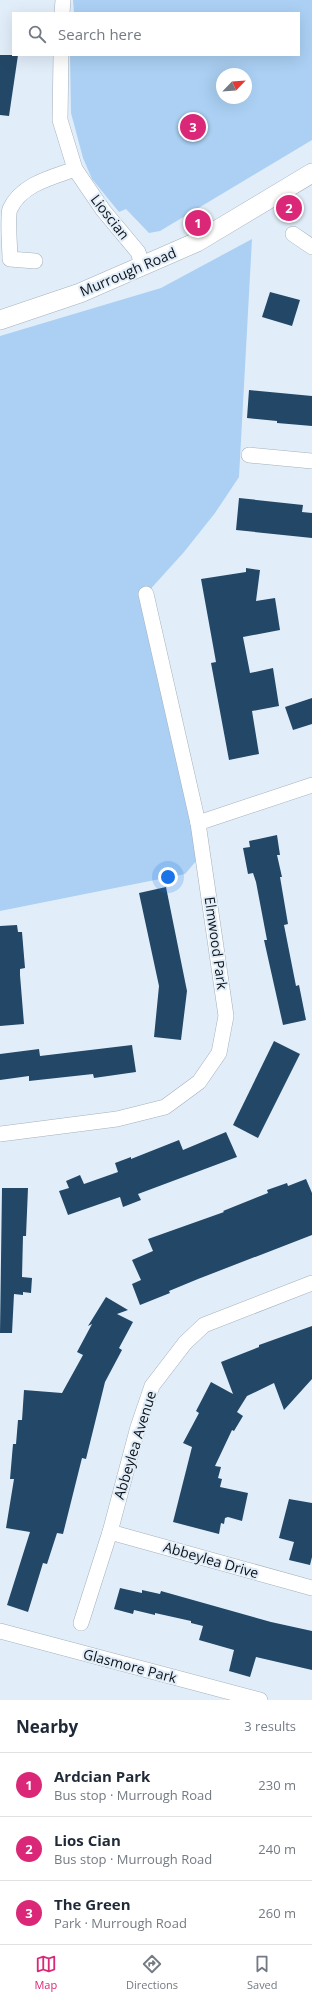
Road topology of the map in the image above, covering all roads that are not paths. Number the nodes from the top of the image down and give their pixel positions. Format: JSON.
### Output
{"nodes":[{"id":1,"x":63,"y":0,"type":"edge"},
{"id":2,"x":62,"y":12,"type":"edge"},
{"id":3,"x":61,"y":56,"type":"edge"},
{"id":4,"x":75,"y":169,"type":"junction"},
{"id":5,"x":312,"y":173,"type":"edge"},
{"id":6,"x":293,"y":234,"type":"dead end"},
{"id":7,"x":312,"y":248,"type":"edge"},
{"id":8,"x":35,"y":261,"type":"dead end"},
{"id":9,"x":143,"y":267,"type":"junction"},
{"id":10,"x":0,"y":320,"type":"edge"},
{"id":11,"x":249,"y":455,"type":"dead end"},
{"id":12,"x":312,"y":461,"type":"edge"},
{"id":13,"x":146,"y":594,"type":"dead end"},
{"id":14,"x":312,"y":785,"type":"edge"},
{"id":15,"x":198,"y":823,"type":"junction"},
{"id":16,"x":0,"y":1134,"type":"edge"},
{"id":17,"x":312,"y":1283,"type":"edge"},
{"id":18,"x":110,"y":1532,"type":"junction"},
{"id":19,"x":312,"y":1588,"type":"edge"},
{"id":20,"x":81,"y":1623,"type":"dead end"},
{"id":21,"x":0,"y":1631,"type":"edge"},
{"id":22,"x":260,"y":1700,"type":"edge"}],
"edges":[{"from":1,"to":2,"type":"street"},
{"from":3,"to":4,"type":"street","name":"Lioscian"},
{"from":4,"to":8,"type":"street"},
{"from":4,"to":9,"type":"street","name":"Lioscian"},
{"from":5,"to":9,"type":"street","name":"Murrough Road"},
{"from":6,"to":7,"type":"street"},
{"from":9,"to":10,"type":"street","name":"Murrough Road"},
{"from":11,"to":12,"type":"street"},
{"from":13,"to":15,"type":"street","name":"Elmwood Park"},
{"from":14,"to":15,"type":"street"},
{"from":15,"to":16,"type":"street","name":"Elmwood Park"},
{"from":17,"to":18,"type":"street","name":"Abbeylea Avenue"},
{"from":18,"to":19,"type":"street","name":"Abbeylea Drive"},
{"from":18,"to":20,"type":"street","name":"Abbeylea Avenue"},
{"from":21,"to":22,"type":"street","name":"Glasmore Park"}]}
